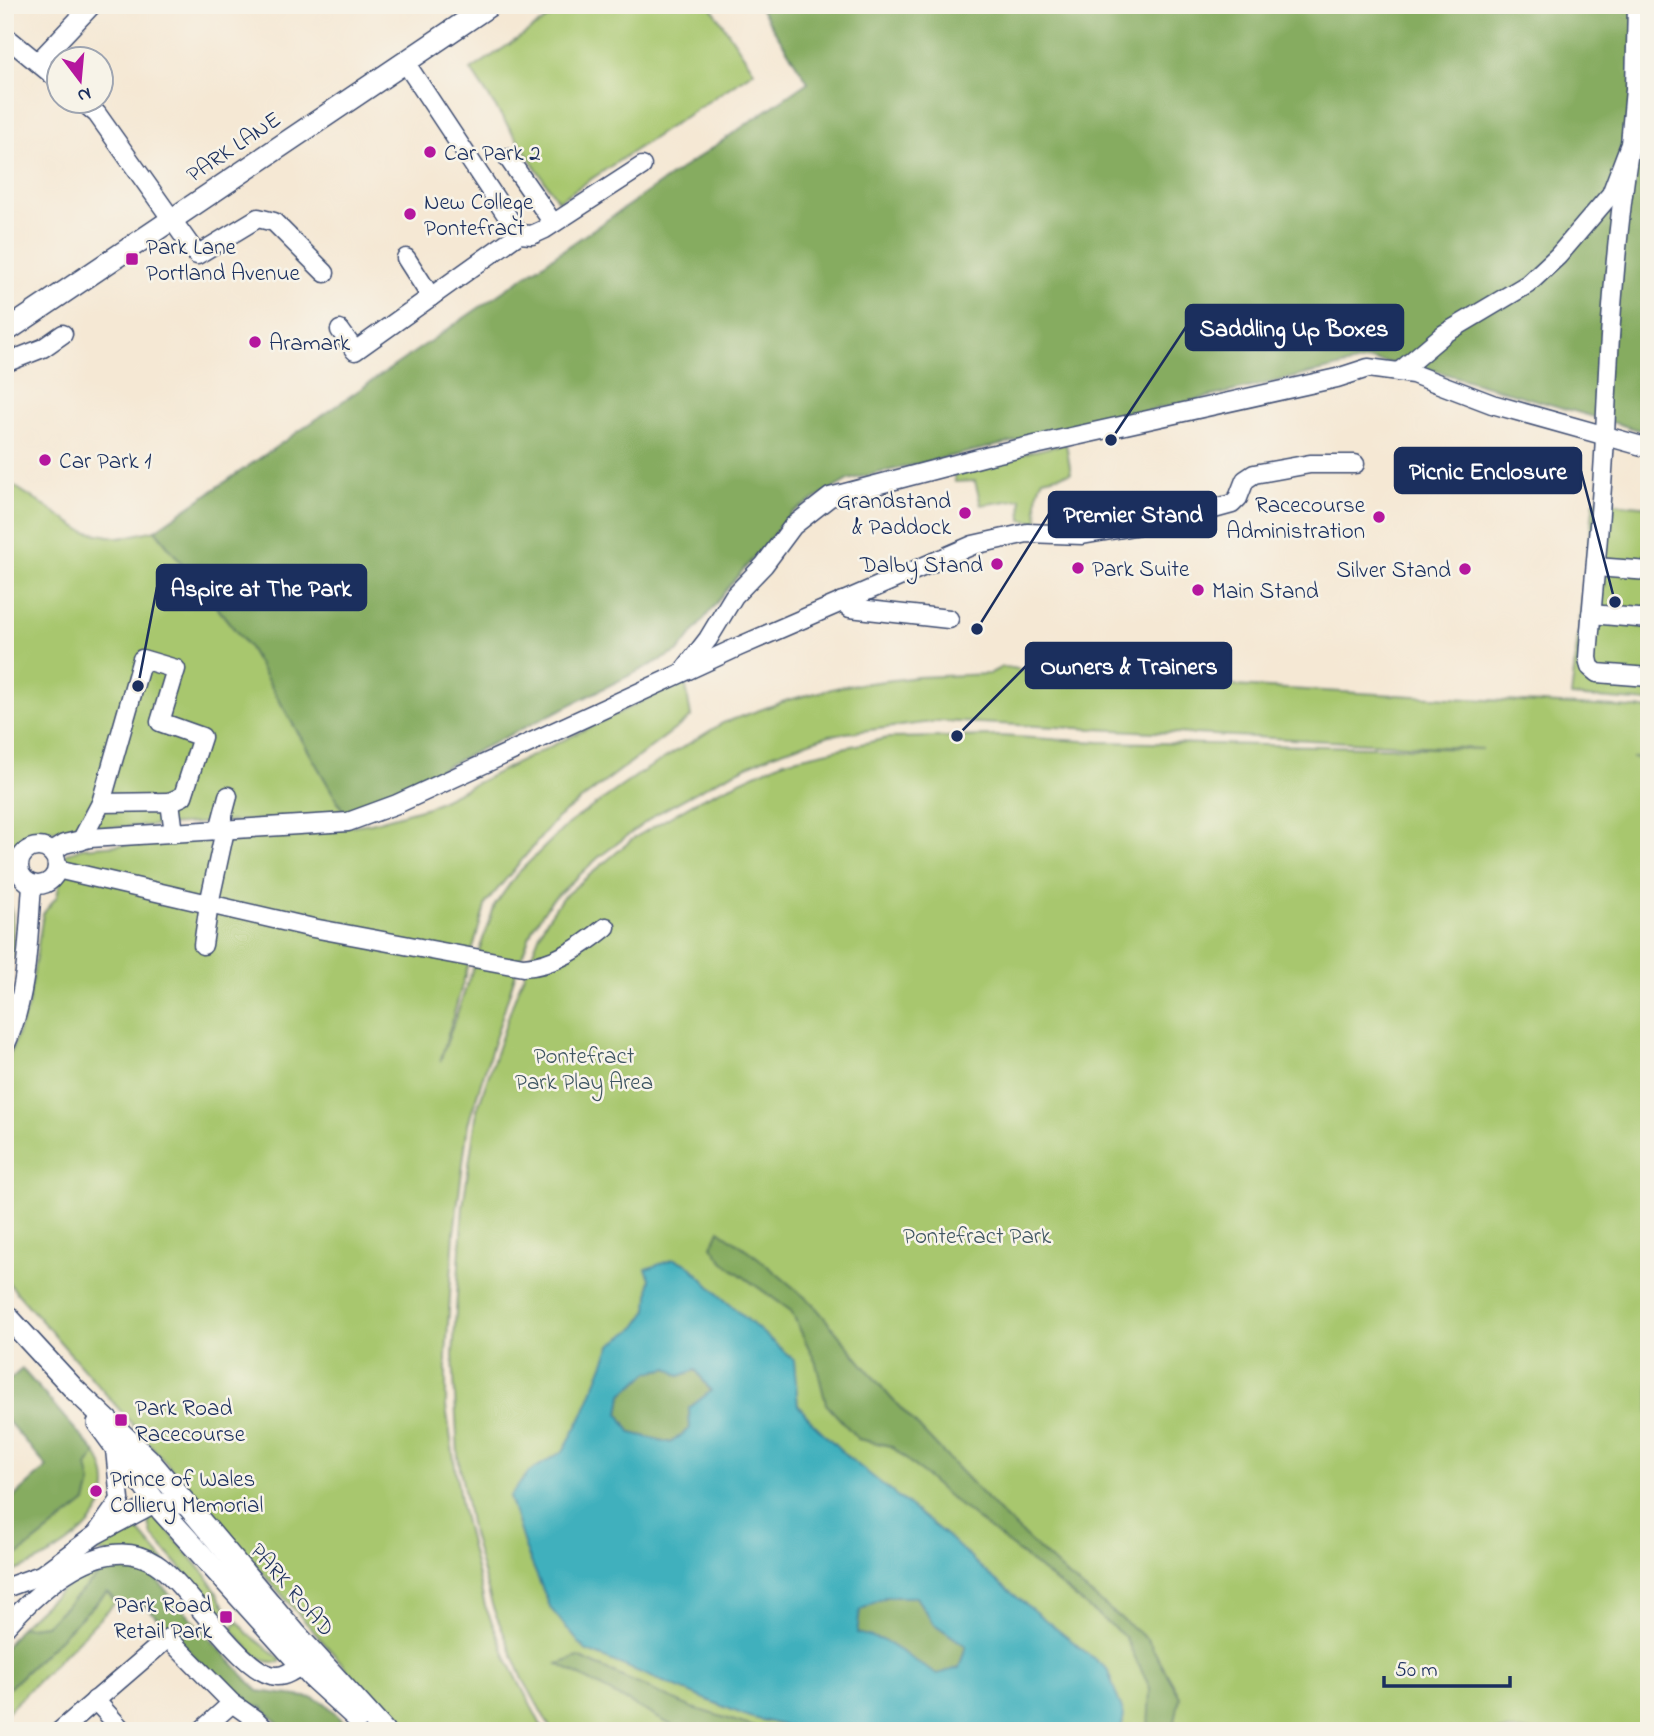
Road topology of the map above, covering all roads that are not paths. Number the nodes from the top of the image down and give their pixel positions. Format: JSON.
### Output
{"nodes":[{"id":1,"x":92,"y":5,"type":"edge"},
{"id":2,"x":490,"y":5,"type":"edge"},
{"id":3,"x":1637,"y":5,"type":"edge"},
{"id":4,"x":5,"y":36,"type":"edge"},
{"id":5,"x":38,"y":62,"type":"junction"},
{"id":6,"x":405,"y":62,"type":"junction"},
{"id":7,"x":46,"y":69,"type":"edge"},
{"id":8,"x":98,"y":116,"type":"edge"},
{"id":9,"x":1630,"y":144,"type":"junction"},
{"id":10,"x":508,"y":158,"type":"dead end"},
{"id":11,"x":642,"y":166,"type":"dead end"},
{"id":12,"x":170,"y":219,"type":"junction"},
{"id":13,"x":553,"y":223,"type":"junction"},
{"id":14,"x":519,"y":234,"type":"junction"},
{"id":15,"x":406,"y":258,"type":"dead end"},
{"id":16,"x":325,"y":273,"type":"dead end"},
{"id":17,"x":431,"y":297,"type":"junction"},
{"id":18,"x":340,"y":330,"type":"dead end"},
{"id":19,"x":5,"y":332,"type":"edge"},
{"id":20,"x":63,"y":334,"type":"dead end"},
{"id":21,"x":5,"y":363,"type":"edge"},
{"id":22,"x":1399,"y":372,"type":"junction"},
{"id":23,"x":1605,"y":436,"type":"junction"},
{"id":24,"x":1649,"y":448,"type":"edge"},
{"id":25,"x":1355,"y":464,"type":"dead end"},
{"id":26,"x":1596,"y":567,"type":"junction"},
{"id":27,"x":1649,"y":571,"type":"edge"},
{"id":28,"x":842,"y":601,"type":"junction"},
{"id":29,"x":1591,"y":614,"type":"junction"},
{"id":30,"x":949,"y":619,"type":"dead end"},
{"id":31,"x":1649,"y":619,"type":"edge"},
{"id":32,"x":682,"y":674,"type":"junction"},
{"id":33,"x":1649,"y":677,"type":"edge"},
{"id":34,"x":228,"y":796,"type":"dead end"},
{"id":35,"x":170,"y":802,"type":"junction"},
{"id":36,"x":101,"y":803,"type":"junction"},
{"id":37,"x":222,"y":830,"type":"junction"},
{"id":38,"x":174,"y":833,"type":"junction"},
{"id":39,"x":81,"y":841,"type":"junction"},
{"id":40,"x":13,"y":855,"type":"edge"},
{"id":41,"x":54,"y":860,"type":"junction"},
{"id":42,"x":32,"y":885,"type":"junction"},
{"id":43,"x":209,"y":904,"type":"junction"},
{"id":44,"x":606,"y":927,"type":"dead end"},
{"id":45,"x":203,"y":945,"type":"dead end"},
{"id":46,"x":12,"y":1011,"type":"edge"},
{"id":47,"x":5,"y":1046,"type":"edge"},
{"id":48,"x":5,"y":1314,"type":"edge"},
{"id":49,"x":75,"y":1390,"type":"junction"},
{"id":50,"x":115,"y":1449,"type":"junction"},
{"id":51,"x":155,"y":1503,"type":"junction"},
{"id":52,"x":186,"y":1506,"type":"junction"},
{"id":53,"x":95,"y":1535,"type":"junction"},
{"id":54,"x":5,"y":1588,"type":"edge"},
{"id":55,"x":5,"y":1628,"type":"edge"},
{"id":56,"x":295,"y":1633,"type":"junction"},
{"id":57,"x":301,"y":1672,"type":"junction"},
{"id":58,"x":95,"y":1700,"type":"junction"},
{"id":59,"x":232,"y":1703,"type":"junction"},
{"id":60,"x":60,"y":1731,"type":"edge"},
{"id":61,"x":123,"y":1731,"type":"edge"},
{"id":62,"x":201,"y":1731,"type":"edge"},
{"id":63,"x":267,"y":1731,"type":"edge"},
{"id":64,"x":371,"y":1731,"type":"edge"},
{"id":65,"x":384,"y":1731,"type":"edge"}],
"edges":[{"from":1,"to":5,"type":"street"},
{"from":2,"to":6,"type":"main road","name":"PARK LANE"},
{"from":3,"to":9,"type":"street"},
{"from":4,"to":5,"type":"street"},
{"from":5,"to":7,"type":"street"},
{"from":6,"to":12,"type":"main road","name":"PARK LANE"},
{"from":6,"to":14,"type":"street"},
{"from":8,"to":12,"type":"street"},
{"from":9,"to":22,"type":"street"},
{"from":9,"to":23,"type":"street"},
{"from":10,"to":13,"type":"street"},
{"from":11,"to":13,"type":"street"},
{"from":12,"to":16,"type":"street"},
{"from":12,"to":19,"type":"main road","name":"PARK LANE"},
{"from":13,"to":14,"type":"street"},
{"from":14,"to":17,"type":"street"},
{"from":15,"to":17,"type":"street"},
{"from":17,"to":18,"type":"street"},
{"from":20,"to":21,"type":"street"},
{"from":22,"to":23,"type":"street"},
{"from":22,"to":32,"type":"street"},
{"from":23,"to":24,"type":"street"},
{"from":23,"to":26,"type":"street"},
{"from":25,"to":28,"type":"street"},
{"from":26,"to":27,"type":"street"},
{"from":26,"to":29,"type":"street"},
{"from":28,"to":30,"type":"street"},
{"from":28,"to":32,"type":"street"},
{"from":29,"to":31,"type":"street"},
{"from":29,"to":33,"type":"street"},
{"from":32,"to":37,"type":"street"},
{"from":34,"to":37,"type":"street"},
{"from":35,"to":36,"type":"street"},
{"from":35,"to":36,"type":"street"},
{"from":35,"to":38,"type":"street"},
{"from":36,"to":39,"type":"street"},
{"from":37,"to":38,"type":"street"},
{"from":37,"to":43,"type":"street"},
{"from":38,"to":39,"type":"street"},
{"from":39,"to":41,"type":"street"},
{"from":40,"to":41,"type":"street"},
{"from":40,"to":42,"type":"street"},
{"from":41,"to":42,"type":"street"},
{"from":41,"to":43,"type":"street"},
{"from":42,"to":46,"type":"street"},
{"from":43,"to":44,"type":"street"},
{"from":43,"to":45,"type":"street"},
{"from":46,"to":47,"type":"street"},
{"from":48,"to":49,"type":"main road","name":"PARK ROAD"},
{"from":49,"to":50,"type":"main road","name":"PARK ROAD"},
{"from":49,"to":52,"type":"main road","name":"PARK ROAD"},
{"from":50,"to":51,"type":"main road","name":"PARK ROAD"},
{"from":50,"to":53,"type":"street"},
{"from":51,"to":52,"type":"street"},
{"from":51,"to":53,"type":"street"},
{"from":51,"to":57,"type":"main road","name":"PARK ROAD"},
{"from":52,"to":56,"type":"main road","name":"PARK ROAD"},
{"from":53,"to":54,"type":"street"},
{"from":55,"to":57,"type":"street"},
{"from":56,"to":57,"type":"main road"},
{"from":56,"to":65,"type":"main road","name":"PARK ROAD"},
{"from":57,"to":64,"type":"main road","name":"PARK ROAD"},
{"from":58,"to":59,"type":"street"},
{"from":58,"to":60,"type":"street"},
{"from":58,"to":61,"type":"street"},
{"from":59,"to":62,"type":"street"},
{"from":59,"to":63,"type":"street"}]}
